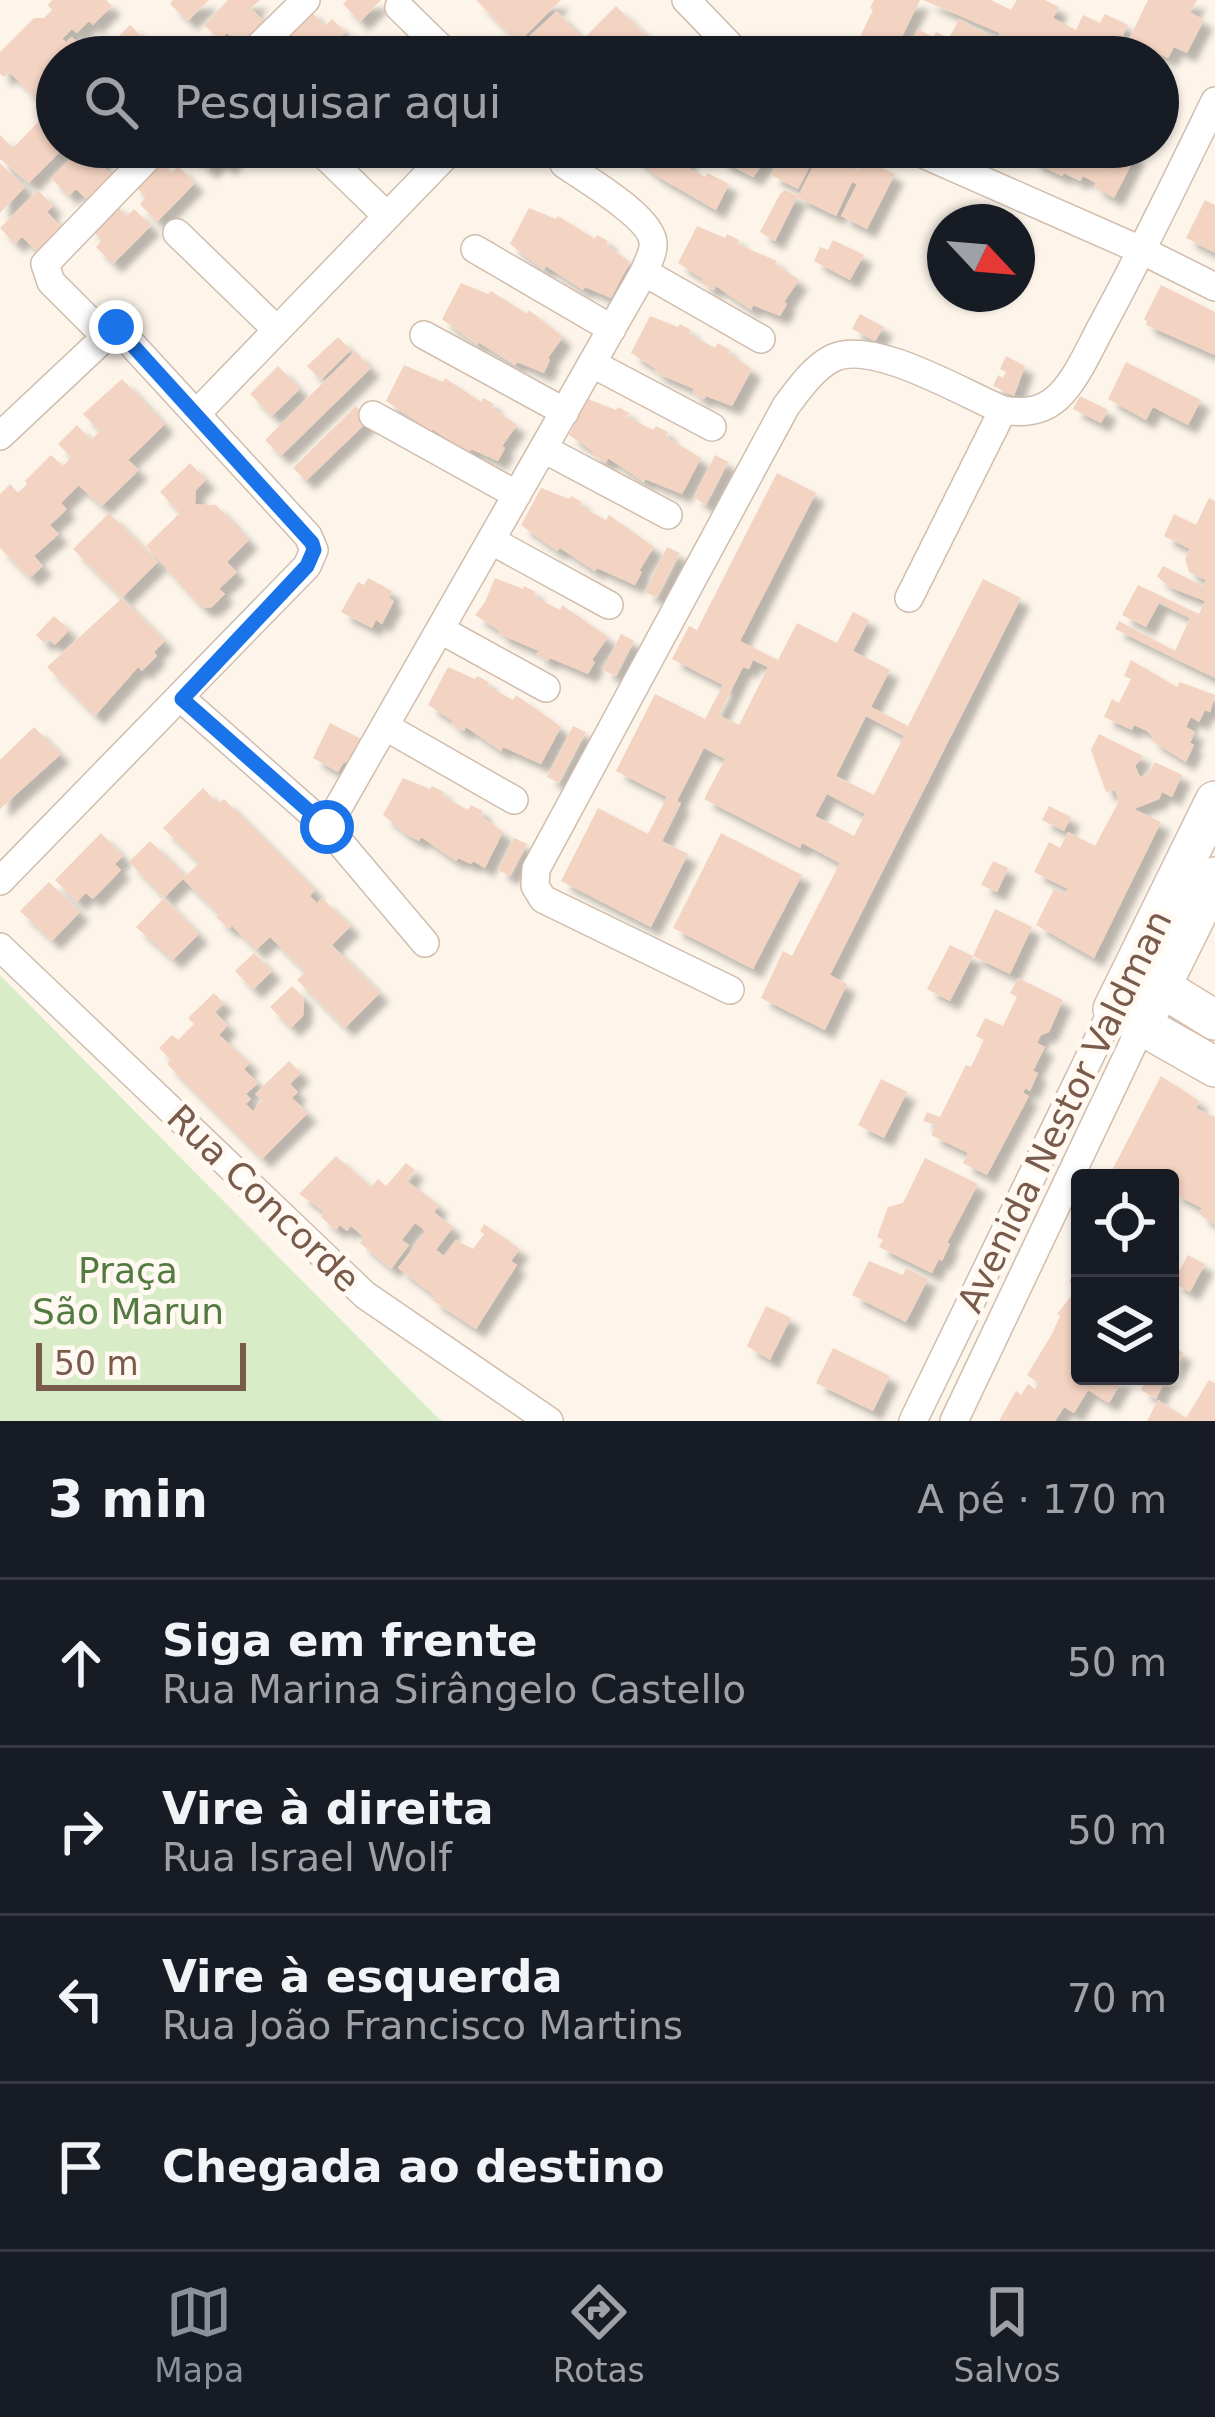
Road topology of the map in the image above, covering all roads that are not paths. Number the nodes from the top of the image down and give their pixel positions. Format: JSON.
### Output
{"nodes":[{"id":1,"x":306,"y":0,"type":"edge"},
{"id":2,"x":686,"y":0,"type":"edge"},
{"id":3,"x":399,"y":8,"type":"dead end"},
{"id":4,"x":269,"y":36,"type":"edge"},
{"id":5,"x":428,"y":36,"type":"edge"},
{"id":6,"x":721,"y":36,"type":"edge"},
{"id":7,"x":1215,"y":101,"type":"edge"},
{"id":8,"x":138,"y":168,"type":"edge"},
{"id":9,"x":338,"y":168,"type":"edge"},
{"id":10,"x":434,"y":168,"type":"edge"},
{"id":11,"x":570,"y":168,"type":"edge"},
{"id":12,"x":955,"y":168,"type":"edge"},
{"id":13,"x":387,"y":216,"type":"junction"},
{"id":14,"x":177,"y":233,"type":"dead end"},
{"id":15,"x":475,"y":249,"type":"dead end"},
{"id":16,"x":1143,"y":250,"type":"junction"},
{"id":17,"x":644,"y":272,"type":"junction"},
{"id":18,"x":1215,"y":287,"type":"edge"},
{"id":19,"x":612,"y":329,"type":"junction"},
{"id":20,"x":277,"y":330,"type":"junction"},
{"id":21,"x":110,"y":331,"type":"junction"},
{"id":22,"x":424,"y":335,"type":"dead end"},
{"id":23,"x":760,"y":339,"type":"dead end"},
{"id":24,"x":592,"y":364,"type":"junction"},
{"id":25,"x":1003,"y":410,"type":"junction"},
{"id":26,"x":565,"y":412,"type":"junction"},
{"id":27,"x":197,"y":413,"type":"junction"},
{"id":28,"x":373,"y":415,"type":"dead end"},
{"id":29,"x":712,"y":427,"type":"dead end"},
{"id":30,"x":0,"y":436,"type":"edge"},
{"id":31,"x":544,"y":449,"type":"junction"},
{"id":32,"x":518,"y":495,"type":"junction"},
{"id":33,"x":668,"y":515,"type":"dead end"},
{"id":34,"x":492,"y":541,"type":"junction"},
{"id":35,"x":909,"y":598,"type":"dead end"},
{"id":36,"x":609,"y":605,"type":"dead end"},
{"id":37,"x":441,"y":630,"type":"junction"},
{"id":38,"x":546,"y":688,"type":"dead end"},
{"id":39,"x":182,"y":699,"type":"junction"},
{"id":40,"x":386,"y":727,"type":"junction"},
{"id":41,"x":514,"y":800,"type":"dead end"},
{"id":42,"x":1215,"y":800,"type":"edge"},
{"id":43,"x":327,"y":827,"type":"junction"},
{"id":44,"x":1215,"y":877,"type":"edge"},
{"id":45,"x":0,"y":881,"type":"edge"},
{"id":46,"x":425,"y":943,"type":"dead end"},
{"id":47,"x":0,"y":947,"type":"edge"},
{"id":48,"x":1146,"y":979,"type":"junction"},
{"id":49,"x":730,"y":990,"type":"dead end"},
{"id":50,"x":1128,"y":1017,"type":"junction"},
{"id":51,"x":1215,"y":1021,"type":"edge"},
{"id":52,"x":1215,"y":1067,"type":"edge"},
{"id":53,"x":549,"y":1421,"type":"edge"},
{"id":54,"x":913,"y":1421,"type":"edge"},
{"id":55,"x":954,"y":1421,"type":"edge"}],
"edges":[{"from":1,"to":4,"type":"street"},
{"from":2,"to":6,"type":"street"},
{"from":3,"to":5,"type":"street"},
{"from":7,"to":16,"type":"street"},
{"from":8,"to":21,"type":"street"},
{"from":9,"to":13,"type":"street"},
{"from":10,"to":13,"type":"street"},
{"from":11,"to":17,"type":"street"},
{"from":12,"to":16,"type":"street"},
{"from":13,"to":20,"type":"street"},
{"from":14,"to":20,"type":"street"},
{"from":15,"to":19,"type":"street"},
{"from":16,"to":18,"type":"street"},
{"from":16,"to":25,"type":"street"},
{"from":17,"to":19,"type":"street"},
{"from":17,"to":23,"type":"street"},
{"from":19,"to":24,"type":"street"},
{"from":20,"to":27,"type":"street"},
{"from":21,"to":27,"type":"street"},
{"from":21,"to":30,"type":"street"},
{"from":22,"to":26,"type":"street"},
{"from":24,"to":26,"type":"street"},
{"from":24,"to":29,"type":"street"},
{"from":25,"to":35,"type":"street"},
{"from":25,"to":49,"type":"street"},
{"from":26,"to":31,"type":"street"},
{"from":27,"to":39,"type":"street"},
{"from":28,"to":32,"type":"street"},
{"from":31,"to":32,"type":"street"},
{"from":31,"to":33,"type":"street"},
{"from":32,"to":34,"type":"street"},
{"from":34,"to":36,"type":"street"},
{"from":34,"to":37,"type":"street"},
{"from":37,"to":38,"type":"street"},
{"from":37,"to":40,"type":"street"},
{"from":39,"to":43,"type":"street"},
{"from":39,"to":45,"type":"street"},
{"from":40,"to":41,"type":"street"},
{"from":40,"to":43,"type":"street"},
{"from":42,"to":48,"type":"main road","name":"Avenida Nestor Valdman"},
{"from":43,"to":46,"type":"street"},
{"from":44,"to":48,"type":"main road","name":"Avenida Nestor Valdman"},
{"from":47,"to":53,"type":"street","name":"Rua Concorde"},
{"from":48,"to":50,"type":"main road","name":"Avenida Nestor Valdman"},
{"from":48,"to":51,"type":"main road"},
{"from":50,"to":52,"type":"main road"},
{"from":50,"to":54,"type":"street","name":"Avenida Nestor Valdman"},
{"from":50,"to":55,"type":"street","name":"Avenida Nestor Valdman"}]}
